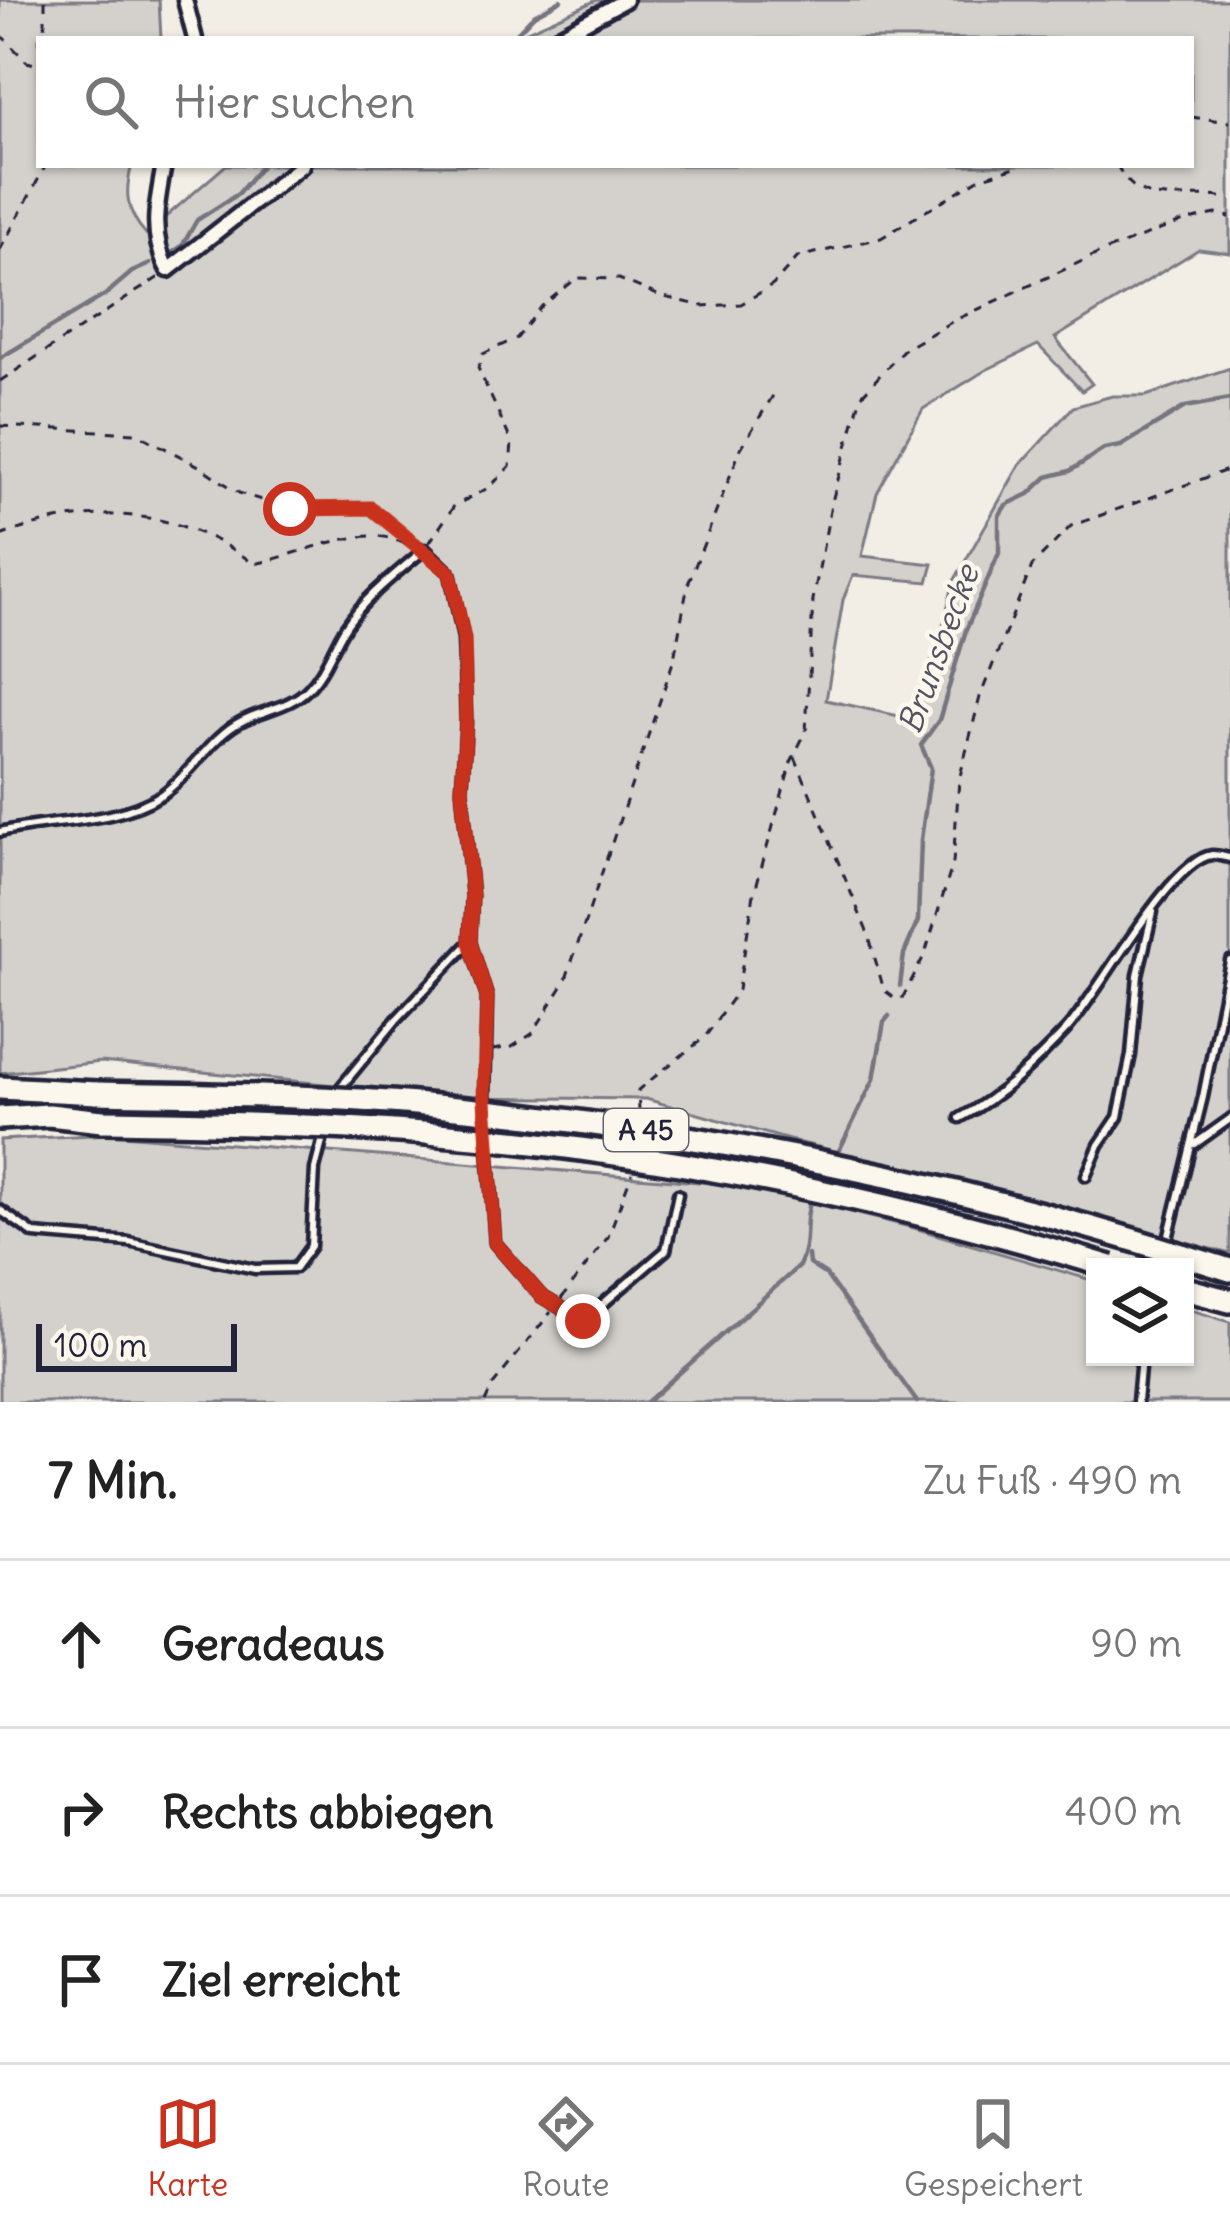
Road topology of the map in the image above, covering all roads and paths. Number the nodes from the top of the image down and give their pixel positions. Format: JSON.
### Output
{"nodes":[{"id":1,"x":45,"y":0,"type":"edge"},
{"id":2,"x":185,"y":0,"type":"edge"},
{"id":3,"x":625,"y":0,"type":"edge"},
{"id":4,"x":0,"y":34,"type":"edge"},
{"id":5,"x":45,"y":36,"type":"edge"},
{"id":6,"x":194,"y":36,"type":"edge"},
{"id":7,"x":559,"y":36,"type":"edge"},
{"id":8,"x":36,"y":64,"type":"edge"},
{"id":9,"x":1194,"y":117,"type":"edge"},
{"id":10,"x":1230,"y":122,"type":"edge"},
{"id":11,"x":44,"y":168,"type":"edge"},
{"id":12,"x":163,"y":168,"type":"edge"},
{"id":13,"x":298,"y":168,"type":"edge"},
{"id":14,"x":1012,"y":168,"type":"edge"},
{"id":15,"x":1119,"y":168,"type":"edge"},
{"id":16,"x":1230,"y":200,"type":"edge"},
{"id":17,"x":1230,"y":217,"type":"edge"},
{"id":18,"x":0,"y":250,"type":"edge"},
{"id":19,"x":168,"y":270,"type":"junction"},
{"id":20,"x":0,"y":381,"type":"edge"},
{"id":21,"x":777,"y":389,"type":"dead end"},
{"id":22,"x":0,"y":426,"type":"edge"},
{"id":23,"x":1230,"y":469,"type":"edge"},
{"id":24,"x":0,"y":536,"type":"edge"},
{"id":25,"x":425,"y":550,"type":"junction"},
{"id":26,"x":794,"y":755,"type":"junction"},
{"id":27,"x":0,"y":832,"type":"edge"},
{"id":28,"x":1230,"y":858,"type":"edge"},
{"id":29,"x":1155,"y":903,"type":"junction"},
{"id":30,"x":470,"y":942,"type":"junction"},
{"id":31,"x":1230,"y":961,"type":"edge"},
{"id":32,"x":485,"y":1051,"type":"junction"},
{"id":33,"x":0,"y":1088,"type":"edge"},
{"id":34,"x":0,"y":1118,"type":"edge"},
{"id":35,"x":961,"y":1118,"type":"dead end"},
{"id":36,"x":1230,"y":1119,"type":"edge"},
{"id":37,"x":640,"y":1126,"type":"dead end"},
{"id":38,"x":1192,"y":1146,"type":"junction"},
{"id":39,"x":634,"y":1170,"type":"dead end"},
{"id":40,"x":1086,"y":1176,"type":"dead end"},
{"id":41,"x":678,"y":1194,"type":"dead end"},
{"id":42,"x":0,"y":1210,"type":"edge"},
{"id":43,"x":1163,"y":1258,"type":"edge"},
{"id":44,"x":1086,"y":1260,"type":"edge"},
{"id":45,"x":1230,"y":1270,"type":"edge"},
{"id":46,"x":1194,"y":1291,"type":"edge"},
{"id":47,"x":1230,"y":1301,"type":"edge"},
{"id":48,"x":556,"y":1305,"type":"junction"},
{"id":49,"x":1140,"y":1366,"type":"edge"},
{"id":50,"x":485,"y":1402,"type":"edge"},
{"id":51,"x":1137,"y":1402,"type":"edge"}],
"edges":[{"from":1,"to":5,"type":"path"},
{"from":2,"to":6,"type":"street"},
{"from":3,"to":7,"type":"street"},
{"from":4,"to":8,"type":"path"},
{"from":9,"to":10,"type":"path"},
{"from":11,"to":18,"type":"path"},
{"from":12,"to":19,"type":"street"},
{"from":13,"to":19,"type":"street"},
{"from":14,"to":25,"type":"path"},
{"from":15,"to":16,"type":"path"},
{"from":17,"to":26,"type":"path"},
{"from":19,"to":20,"type":"path"},
{"from":21,"to":32,"type":"path"},
{"from":22,"to":25,"type":"path"},
{"from":23,"to":26,"type":"path"},
{"from":24,"to":25,"type":"path"},
{"from":25,"to":27,"type":"lane"},
{"from":25,"to":30,"type":"lane"},
{"from":26,"to":37,"type":"path"},
{"from":28,"to":29,"type":"lane"},
{"from":29,"to":35,"type":"lane"},
{"from":29,"to":40,"type":"lane"},
{"from":30,"to":32,"type":"lane"},
{"from":30,"to":42,"type":"lane"},
{"from":31,"to":38,"type":"lane"},
{"from":32,"to":48,"type":"lane"},
{"from":33,"to":45,"type":"highway","number":"A 45","bridge":true},
{"from":34,"to":44,"type":"highway","number":"A 45","bridge":true},
{"from":36,"to":38,"type":"lane"},
{"from":38,"to":43,"type":"lane"},
{"from":39,"to":48,"type":"path"},
{"from":41,"to":48,"type":"lane"},
{"from":46,"to":47,"type":"highway"},
{"from":48,"to":50,"type":"path"},
{"from":49,"to":51,"type":"lane"}]}
